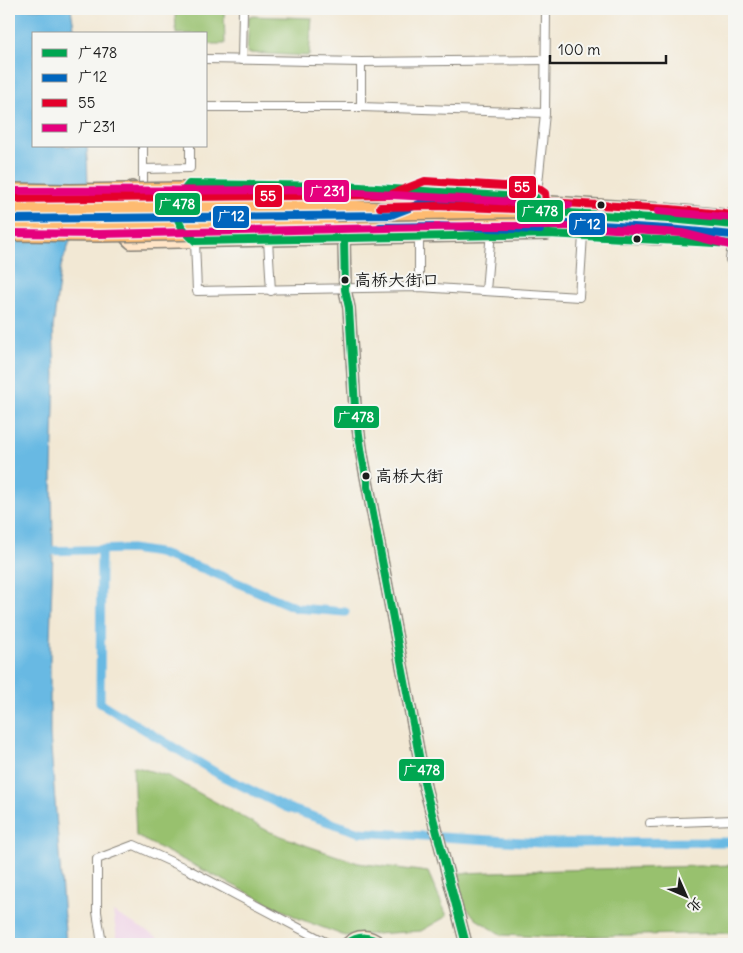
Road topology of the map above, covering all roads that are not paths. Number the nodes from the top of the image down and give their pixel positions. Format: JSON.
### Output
{"nodes":[{"id":1,"x":243,"y":9,"type":"edge"},
{"id":2,"x":546,"y":9,"type":"edge"},
{"id":3,"x":208,"y":59,"type":"edge"},
{"id":4,"x":242,"y":60,"type":"junction"},
{"id":5,"x":546,"y":60,"type":"junction"},
{"id":6,"x":361,"y":62,"type":"junction"},
{"id":7,"x":208,"y":107,"type":"edge"},
{"id":8,"x":361,"y":107,"type":"junction"},
{"id":9,"x":545,"y":113,"type":"junction"},
{"id":10,"x":143,"y":148,"type":"edge"},
{"id":11,"x":190,"y":148,"type":"edge"},
{"id":12,"x":143,"y":169,"type":"junction"},
{"id":13,"x":190,"y":184,"type":"junction"},
{"id":14,"x":215,"y":184,"type":"junction"},
{"id":15,"x":143,"y":186,"type":"junction"},
{"id":16,"x":9,"y":191,"type":"edge"},
{"id":17,"x":425,"y":191,"type":"junction"},
{"id":18,"x":613,"y":202,"type":"junction"},
{"id":19,"x":536,"y":205,"type":"junction"},
{"id":20,"x":391,"y":206,"type":"junction"},
{"id":21,"x":674,"y":206,"type":"junction"},
{"id":22,"x":9,"y":209,"type":"edge"},
{"id":23,"x":331,"y":212,"type":"junction"},
{"id":24,"x":734,"y":212,"type":"edge"},
{"id":25,"x":588,"y":214,"type":"junction"},
{"id":26,"x":734,"y":218,"type":"edge"},
{"id":27,"x":692,"y":220,"type":"junction"},
{"id":28,"x":568,"y":221,"type":"junction"},
{"id":29,"x":9,"y":223,"type":"edge"},
{"id":30,"x":734,"y":225,"type":"edge"},
{"id":31,"x":489,"y":226,"type":"junction"},
{"id":32,"x":9,"y":233,"type":"edge"},
{"id":33,"x":549,"y":234,"type":"junction"},
{"id":34,"x":583,"y":234,"type":"junction"},
{"id":35,"x":419,"y":236,"type":"junction"},
{"id":36,"x":344,"y":238,"type":"junction"},
{"id":37,"x":268,"y":240,"type":"junction"},
{"id":38,"x":195,"y":241,"type":"junction"},
{"id":39,"x":215,"y":241,"type":"junction"},
{"id":40,"x":733,"y":242,"type":"edge"},
{"id":41,"x":418,"y":287,"type":"junction"},
{"id":42,"x":271,"y":290,"type":"junction"},
{"id":43,"x":345,"y":290,"type":"junction"},
{"id":44,"x":486,"y":291,"type":"junction"},
{"id":45,"x":734,"y":820,"type":"edge"},
{"id":46,"x":650,"y":823,"type":"dead end"},
{"id":47,"x":102,"y":944,"type":"edge"},
{"id":48,"x":330,"y":944,"type":"edge"},
{"id":49,"x":347,"y":944,"type":"edge"},
{"id":50,"x":380,"y":944,"type":"edge"},
{"id":51,"x":466,"y":944,"type":"edge"}],
"edges":[{"from":1,"to":4,"type":"street"},
{"from":2,"to":5,"type":"street"},
{"from":3,"to":4,"type":"street"},
{"from":4,"to":6,"type":"street"},
{"from":5,"to":6,"type":"street"},
{"from":5,"to":9,"type":"street"},
{"from":6,"to":8,"type":"street"},
{"from":7,"to":8,"type":"street"},
{"from":8,"to":9,"type":"street"},
{"from":9,"to":19,"type":"street"},
{"from":10,"to":12,"type":"street"},
{"from":11,"to":12,"type":"street"},
{"from":12,"to":15,"type":"street"},
{"from":13,"to":14,"type":"street"},
{"from":13,"to":15,"type":"street"},
{"from":13,"to":38,"type":"street"},
{"from":14,"to":17,"type":"street"},
{"from":14,"to":39,"type":"street"},
{"from":15,"to":38,"type":"street"},
{"from":16,"to":26,"type":"highway","bridge":true},
{"from":17,"to":19,"type":"street"},
{"from":17,"to":20,"type":"street"},
{"from":18,"to":19,"type":"street"},
{"from":18,"to":21,"type":"street"},
{"from":18,"to":25,"type":"street"},
{"from":19,"to":20,"type":"main road"},
{"from":19,"to":25,"type":"main road"},
{"from":20,"to":23,"type":"main road"},
{"from":21,"to":24,"type":"street"},
{"from":21,"to":27,"type":"street"},
{"from":22,"to":23,"type":"main road","bridge":true},
{"from":23,"to":29,"type":"main road","bridge":true},
{"from":23,"to":31,"type":"main road"},
{"from":25,"to":27,"type":"main road"},
{"from":27,"to":30,"type":"main road"},
{"from":28,"to":31,"type":"main road"},
{"from":28,"to":33,"type":"street"},
{"from":28,"to":40,"type":"main road"},
{"from":31,"to":33,"type":"street"},
{"from":31,"to":35,"type":"street"},
{"from":31,"to":44,"type":"street"},
{"from":32,"to":40,"type":"highway","bridge":true},
{"from":33,"to":34,"type":"street"},
{"from":34,"to":40,"type":"street"},
{"from":34,"to":44,"type":"street"},
{"from":35,"to":36,"type":"street"},
{"from":35,"to":41,"type":"street"},
{"from":36,"to":37,"type":"street"},
{"from":36,"to":43,"type":"street"},
{"from":37,"to":39,"type":"street"},
{"from":37,"to":42,"type":"street"},
{"from":38,"to":39,"type":"street"},
{"from":38,"to":42,"type":"street"},
{"from":41,"to":43,"type":"street"},
{"from":41,"to":44,"type":"street"},
{"from":42,"to":43,"type":"street"},
{"from":43,"to":51,"type":"street"},
{"from":45,"to":46,"type":"street"},
{"from":47,"to":48,"type":"street"},
{"from":49,"to":50,"type":"street"}]}
